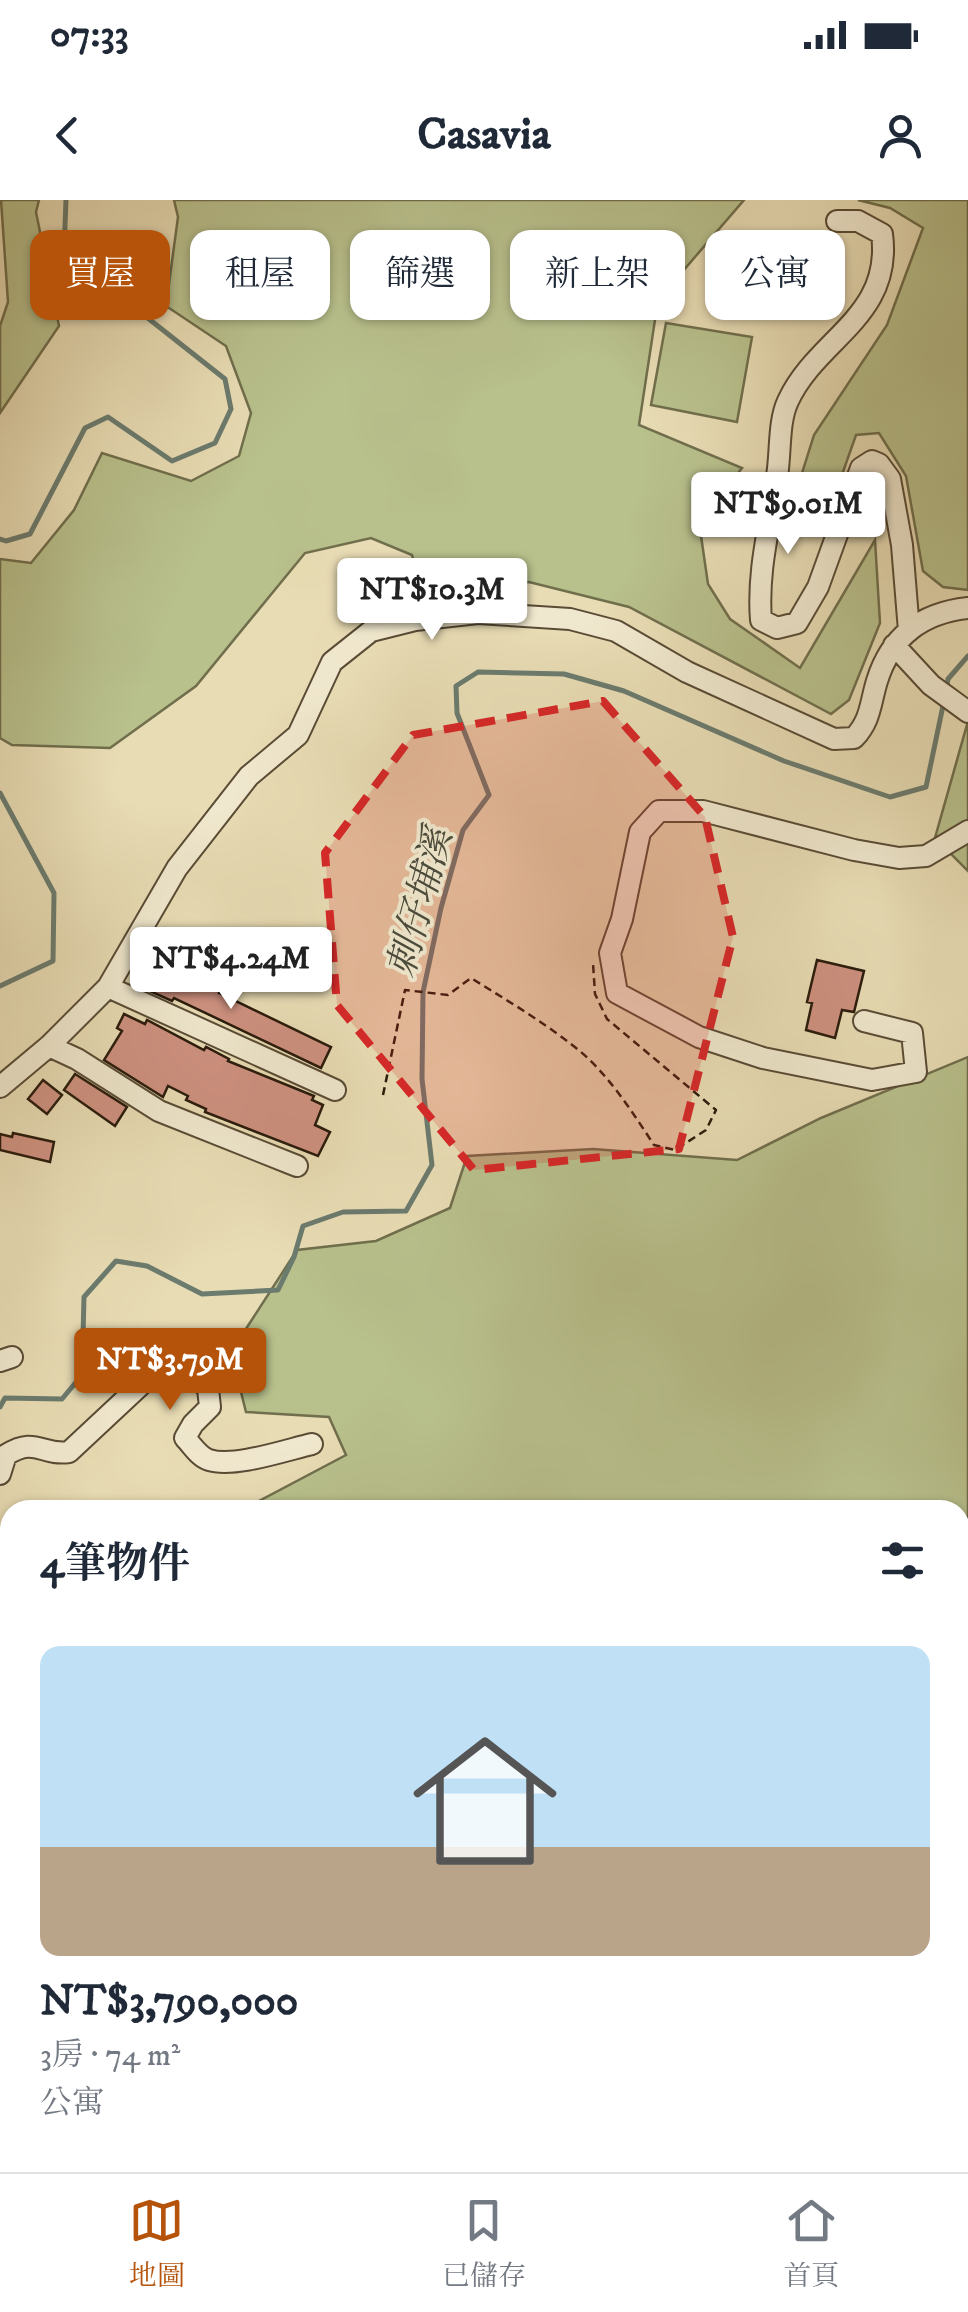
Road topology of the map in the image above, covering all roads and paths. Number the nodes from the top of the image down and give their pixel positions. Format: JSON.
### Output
{"nodes":[{"id":1,"x":837,"y":220,"type":"dead end"},
{"id":2,"x":968,"y":608,"type":"edge"},
{"id":3,"x":902,"y":638,"type":"junction"},
{"id":4,"x":968,"y":712,"type":"edge"},
{"id":5,"x":968,"y":832,"type":"edge"},
{"id":6,"x":610,"y":953,"type":"junction"},
{"id":7,"x":108,"y":987,"type":"junction"},
{"id":8,"x":864,"y":1020,"type":"dead end"},
{"id":9,"x":49,"y":1046,"type":"junction"},
{"id":10,"x":0,"y":1087,"type":"edge"},
{"id":11,"x":334,"y":1090,"type":"dead end"},
{"id":12,"x":383,"y":1095,"type":"dead end"},
{"id":13,"x":297,"y":1166,"type":"dead end"},
{"id":14,"x":312,"y":1444,"type":"dead end"},
{"id":15,"x":0,"y":1474,"type":"edge"}],
"edges":[{"from":1,"to":3,"type":"street"},
{"from":2,"to":3,"type":"street"},
{"from":3,"to":4,"type":"street"},
{"from":3,"to":7,"type":"street"},
{"from":5,"to":6,"type":"street"},
{"from":6,"to":8,"type":"street"},
{"from":6,"to":12,"type":"path"},
{"from":7,"to":9,"type":"street"},
{"from":7,"to":11,"type":"street"},
{"from":9,"to":10,"type":"street"},
{"from":9,"to":13,"type":"street"},
{"from":14,"to":15,"type":"street"}]}
